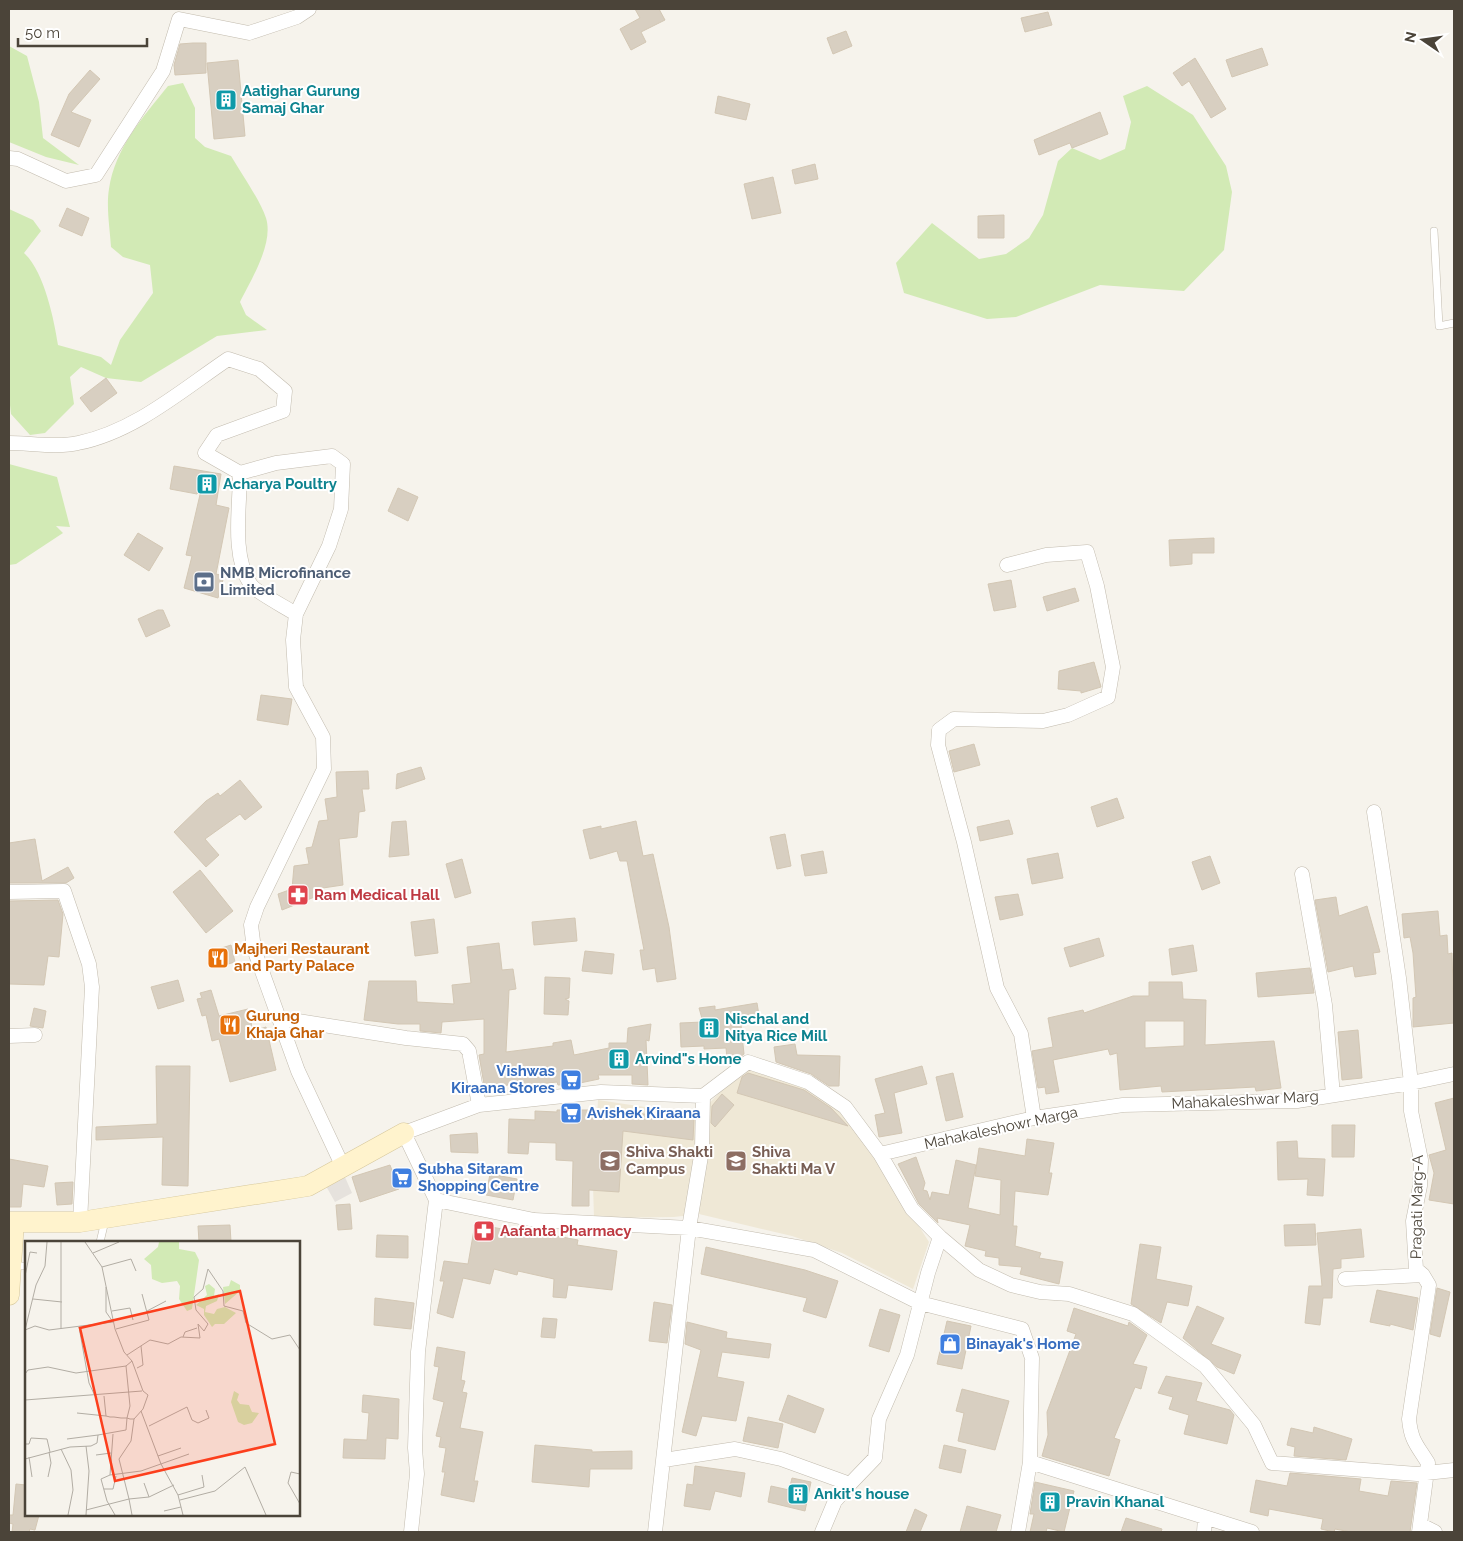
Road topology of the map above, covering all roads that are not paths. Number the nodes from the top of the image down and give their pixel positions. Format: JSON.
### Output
{"nodes":[{"id":1,"x":309,"y":9,"type":"edge"},
{"id":2,"x":9,"y":158,"type":"edge"},
{"id":3,"x":1434,"y":231,"type":"dead end"},
{"id":4,"x":1454,"y":323,"type":"edge"},
{"id":5,"x":9,"y":443,"type":"edge"},
{"id":6,"x":240,"y":472,"type":"junction"},
{"id":7,"x":1007,"y":565,"type":"dead end"},
{"id":8,"x":296,"y":614,"type":"junction"},
{"id":9,"x":1374,"y":812,"type":"dead end"},
{"id":10,"x":1302,"y":874,"type":"dead end"},
{"id":11,"x":9,"y":892,"type":"edge"},
{"id":12,"x":279,"y":1018,"type":"junction"},
{"id":13,"x":35,"y":1035,"type":"dead end"},
{"id":14,"x":9,"y":1036,"type":"edge"},
{"id":15,"x":1454,"y":1074,"type":"edge"},
{"id":16,"x":1411,"y":1083,"type":"junction"},
{"id":17,"x":1333,"y":1095,"type":"junction"},
{"id":18,"x":703,"y":1096,"type":"junction"},
{"id":19,"x":479,"y":1105,"type":"junction"},
{"id":20,"x":1123,"y":1105,"type":"joint"},
{"id":21,"x":1034,"y":1118,"type":"junction"},
{"id":22,"x":404,"y":1133,"type":"junction"},
{"id":23,"x":880,"y":1154,"type":"junction"},
{"id":24,"x":343,"y":1166,"type":"junction"},
{"id":25,"x":436,"y":1200,"type":"junction"},
{"id":26,"x":105,"y":1218,"type":"junction"},
{"id":27,"x":80,"y":1222,"type":"junction"},
{"id":28,"x":11,"y":1224,"type":"edge"},
{"id":29,"x":690,"y":1228,"type":"junction"},
{"id":30,"x":940,"y":1237,"type":"junction"},
{"id":31,"x":100,"y":1241,"type":"edge"},
{"id":32,"x":19,"y":1266,"type":"edge"},
{"id":33,"x":1423,"y":1275,"type":"junction"},
{"id":34,"x":1345,"y":1279,"type":"dead end"},
{"id":35,"x":9,"y":1295,"type":"edge"},
{"id":36,"x":920,"y":1303,"type":"junction"},
{"id":37,"x":664,"y":1460,"type":"junction"},
{"id":38,"x":1030,"y":1462,"type":"junction"},
{"id":39,"x":1454,"y":1470,"type":"edge"},
{"id":40,"x":1428,"y":1472,"type":"junction"},
{"id":41,"x":850,"y":1484,"type":"junction"},
{"id":42,"x":1204,"y":1525,"type":"edge"},
{"id":43,"x":1420,"y":1529,"type":"edge"},
{"id":44,"x":411,"y":1532,"type":"edge"},
{"id":45,"x":654,"y":1532,"type":"edge"},
{"id":46,"x":822,"y":1532,"type":"edge"},
{"id":47,"x":1018,"y":1532,"type":"edge"},
{"id":48,"x":1252,"y":1532,"type":"edge"},
{"id":49,"x":1435,"y":1532,"type":"edge"}],
"edges":[{"from":1,"to":2,"type":"street"},
{"from":3,"to":4,"type":"lane"},
{"from":5,"to":6,"type":"street"},
{"from":6,"to":8,"type":"street"},
{"from":6,"to":8,"type":"street"},
{"from":7,"to":21,"type":"street"},
{"from":8,"to":12,"type":"street"},
{"from":9,"to":16,"type":"street","name":"Pragati Marg-A"},
{"from":10,"to":17,"type":"street"},
{"from":11,"to":27,"type":"street"},
{"from":12,"to":19,"type":"street"},
{"from":12,"to":24,"type":"street"},
{"from":13,"to":14,"type":"street"},
{"from":15,"to":16,"type":"street","name":"Mahakaleshwar Marg"},
{"from":16,"to":17,"type":"street","name":"Mahakaleshwar Marg"},
{"from":16,"to":33,"type":"street","name":"Pragati Marg-A"},
{"from":17,"to":20,"type":"street","name":"Mahakaleshwar Marg"},
{"from":18,"to":19,"type":"street"},
{"from":18,"to":23,"type":"street"},
{"from":18,"to":29,"type":"street"},
{"from":19,"to":22,"type":"street"},
{"from":20,"to":21,"type":"street","name":"Mahakaleshowr Marga"},
{"from":21,"to":23,"type":"street","name":"Mahakaleshowr Marga"},
{"from":22,"to":24,"type":"main road"},
{"from":22,"to":25,"type":"street"},
{"from":23,"to":30,"type":"street"},
{"from":24,"to":26,"type":"main road"},
{"from":25,"to":29,"type":"street"},
{"from":25,"to":44,"type":"street"},
{"from":26,"to":27,"type":"main road"},
{"from":26,"to":31,"type":"lane"},
{"from":27,"to":28,"type":"main road"},
{"from":28,"to":32,"type":"main road"},
{"from":29,"to":36,"type":"street"},
{"from":29,"to":37,"type":"street"},
{"from":30,"to":36,"type":"street"},
{"from":30,"to":40,"type":"street"},
{"from":32,"to":35,"type":"main road"},
{"from":33,"to":34,"type":"street"},
{"from":33,"to":40,"type":"street","name":"Pragati Marg-A"},
{"from":36,"to":38,"type":"street"},
{"from":36,"to":41,"type":"street"},
{"from":37,"to":41,"type":"street"},
{"from":37,"to":45,"type":"street"},
{"from":38,"to":42,"type":"street"},
{"from":38,"to":47,"type":"street"},
{"from":39,"to":40,"type":"street"},
{"from":40,"to":43,"type":"street"},
{"from":41,"to":46,"type":"street"},
{"from":42,"to":48,"type":"street"},
{"from":43,"to":49,"type":"street"}]}
